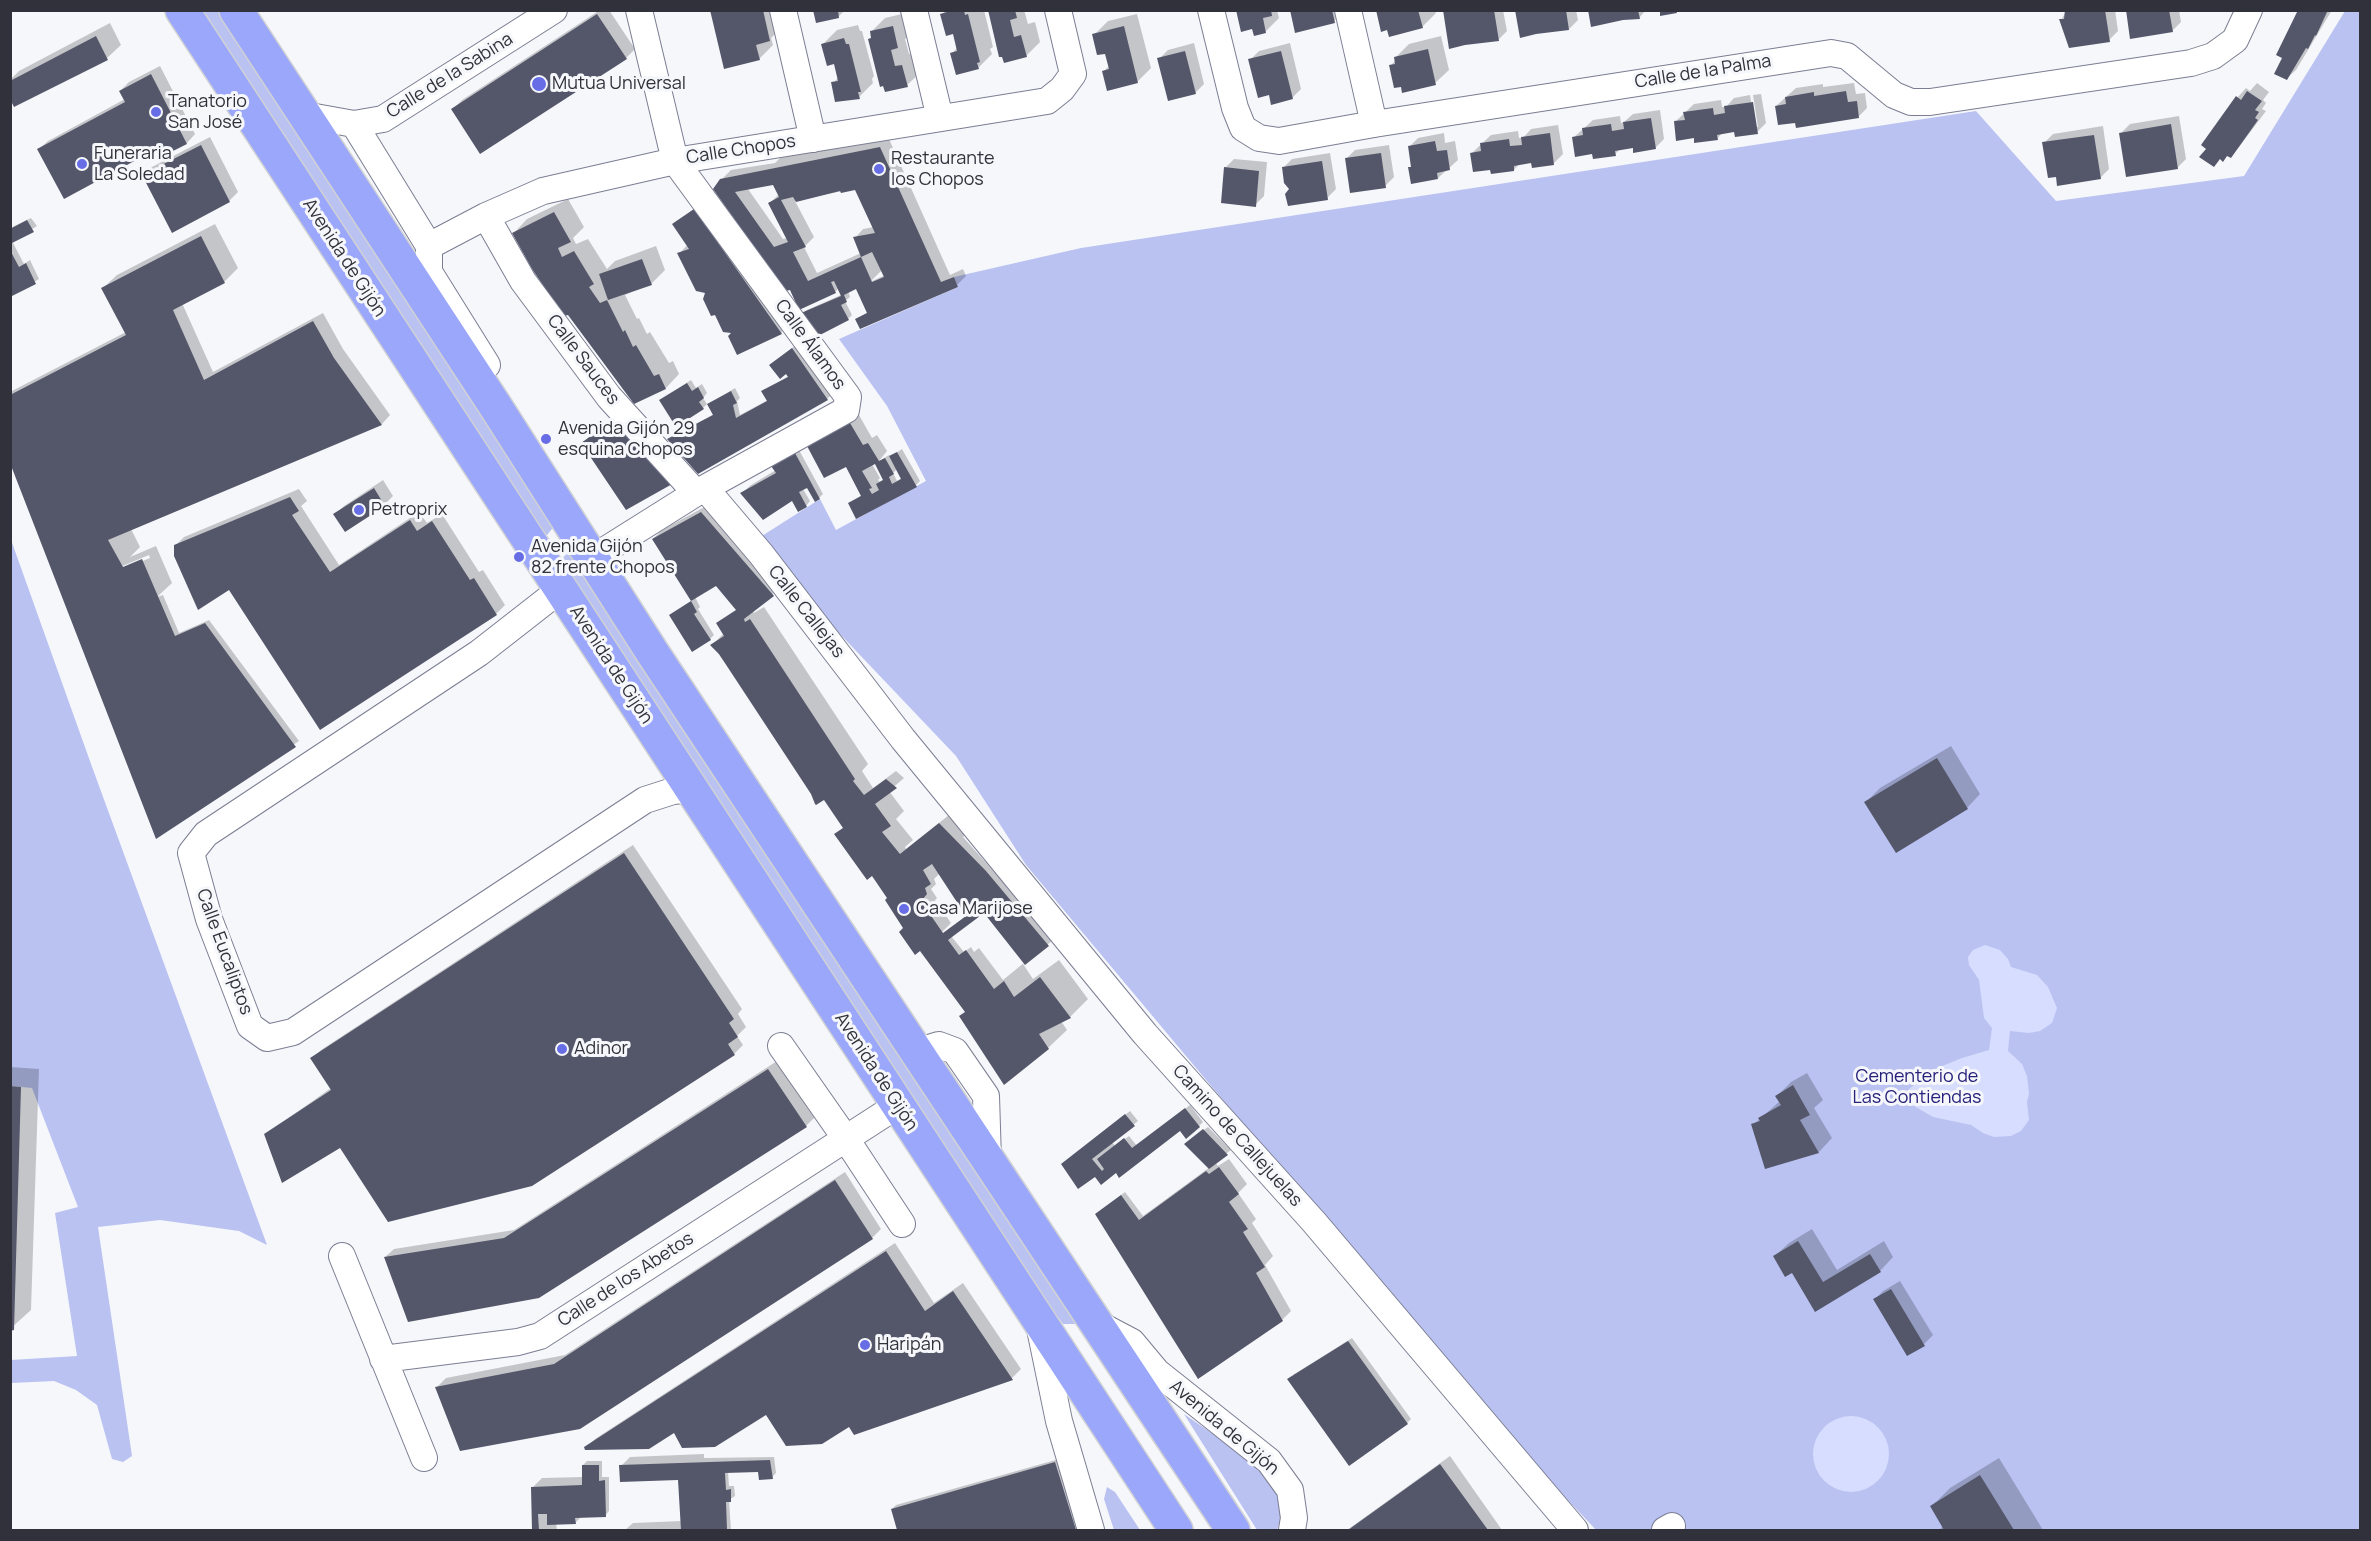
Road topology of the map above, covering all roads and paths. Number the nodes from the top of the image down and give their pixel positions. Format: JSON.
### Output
{"nodes":[{"id":1,"x":182,"y":10,"type":"edge"},
{"id":2,"x":236,"y":10,"type":"edge"},
{"id":3,"x":554,"y":10,"type":"edge"},
{"id":4,"x":639,"y":10,"type":"edge"},
{"id":5,"x":783,"y":10,"type":"edge"},
{"id":6,"x":914,"y":10,"type":"edge"},
{"id":7,"x":1058,"y":10,"type":"edge"},
{"id":8,"x":1211,"y":10,"type":"edge"},
{"id":9,"x":1348,"y":10,"type":"edge"},
{"id":10,"x":2249,"y":10,"type":"edge"},
{"id":11,"x":304,"y":115,"type":"junction"},
{"id":12,"x":940,"y":118,"type":"junction"},
{"id":13,"x":354,"y":124,"type":"junction"},
{"id":14,"x":1374,"y":124,"type":"junction"},
{"id":15,"x":813,"y":139,"type":"junction"},
{"id":16,"x":675,"y":161,"type":"junction"},
{"id":17,"x":486,"y":216,"type":"junction"},
{"id":18,"x":429,"y":246,"type":"junction"},
{"id":19,"x":494,"y":404,"type":"junction"},
{"id":20,"x":701,"y":490,"type":"junction"},
{"id":21,"x":591,"y":559,"type":"junction"},
{"id":22,"x":561,"y":589,"type":"junction"},
{"id":23,"x":903,"y":739,"type":"joint"},
{"id":24,"x":693,"y":789,"type":"junction"},
{"id":25,"x":781,"y":1046,"type":"dead end"},
{"id":26,"x":898,"y":1105,"type":"junction"},
{"id":27,"x":846,"y":1139,"type":"junction"},
{"id":28,"x":902,"y":1224,"type":"dead end"},
{"id":29,"x":342,"y":1256,"type":"dead end"},
{"id":30,"x":1038,"y":1320,"type":"junction"},
{"id":31,"x":1094,"y":1322,"type":"junction"},
{"id":32,"x":382,"y":1359,"type":"junction"},
{"id":33,"x":1128,"y":1455,"type":"junction"},
{"id":34,"x":424,"y":1458,"type":"dead end"},
{"id":35,"x":1091,"y":1530,"type":"edge"},
{"id":36,"x":1176,"y":1530,"type":"edge"},
{"id":37,"x":1195,"y":1530,"type":"edge"},
{"id":38,"x":1233,"y":1530,"type":"edge"},
{"id":39,"x":1292,"y":1530,"type":"edge"},
{"id":40,"x":1575,"y":1530,"type":"edge"}],
"edges":[{"from":1,"to":22,"type":"highway","name":"Avenida de Gijón"},
{"from":2,"to":11,"type":"highway","name":"Avenida de Gijón"},
{"from":3,"to":13,"type":"street","name":"Calle de la Sabina"},
{"from":4,"to":16,"type":"street"},
{"from":5,"to":15,"type":"street"},
{"from":6,"to":12,"type":"street"},
{"from":7,"to":12,"type":"street","name":"Calle Chopos"},
{"from":8,"to":14,"type":"street","name":"Calle de la Palma"},
{"from":9,"to":14,"type":"street"},
{"from":10,"to":14,"type":"street","name":"Calle de la Palma"},
{"from":11,"to":13,"type":"street","name":"Calle de la Sabina"},
{"from":11,"to":19,"type":"highway","name":"Avenida de Gijón"},
{"from":12,"to":15,"type":"street","name":"Calle Chopos"},
{"from":13,"to":18,"type":"street","name":"Avenida de Gijón"},
{"from":15,"to":16,"type":"street","name":"Calle Chopos"},
{"from":16,"to":17,"type":"street","name":"Calle Chopos"},
{"from":16,"to":20,"type":"street","name":"Calle Álamos"},
{"from":17,"to":18,"type":"street","name":"Calle Chopos"},
{"from":17,"to":20,"type":"street","name":"Calle Sauces"},
{"from":18,"to":19,"type":"street","name":"Avenida de Gijón"},
{"from":19,"to":21,"type":"highway","name":"Avenida de Gijón"},
{"from":20,"to":21,"type":"street","name":"Calle Álamos"},
{"from":20,"to":23,"type":"street","name":"Calle Callejas"},
{"from":21,"to":31,"type":"highway","name":"Avenida de Gijón"},
{"from":22,"to":24,"type":"highway","name":"Avenida de Gijón"},
{"from":22,"to":24,"type":"street","name":"Calle Eucaliptos"},
{"from":23,"to":40,"type":"street","name":"Camino de Callejuelas"},
{"from":24,"to":26,"type":"highway","name":"Avenida de Gijón"},
{"from":25,"to":27,"type":"street"},
{"from":26,"to":27,"type":"street","name":"Calle de los Abetos"},
{"from":26,"to":30,"type":"highway","name":"Avenida de Gijón"},
{"from":27,"to":28,"type":"street"},
{"from":27,"to":32,"type":"street","name":"Calle de los Abetos"},
{"from":29,"to":32,"type":"street"},
{"from":30,"to":33,"type":"highway","name":"Avenida de Gijón"},
{"from":30,"to":35,"type":"street","name":"Avenida de Gijón"},
{"from":31,"to":38,"type":"highway","name":"Avenida de Gijón"},
{"from":31,"to":39,"type":"street","name":"Avenida de Gijón"},
{"from":32,"to":34,"type":"street"},
{"from":33,"to":36,"type":"highway","name":"Avenida de Gijón"},
{"from":33,"to":37,"type":"highway"}]}
